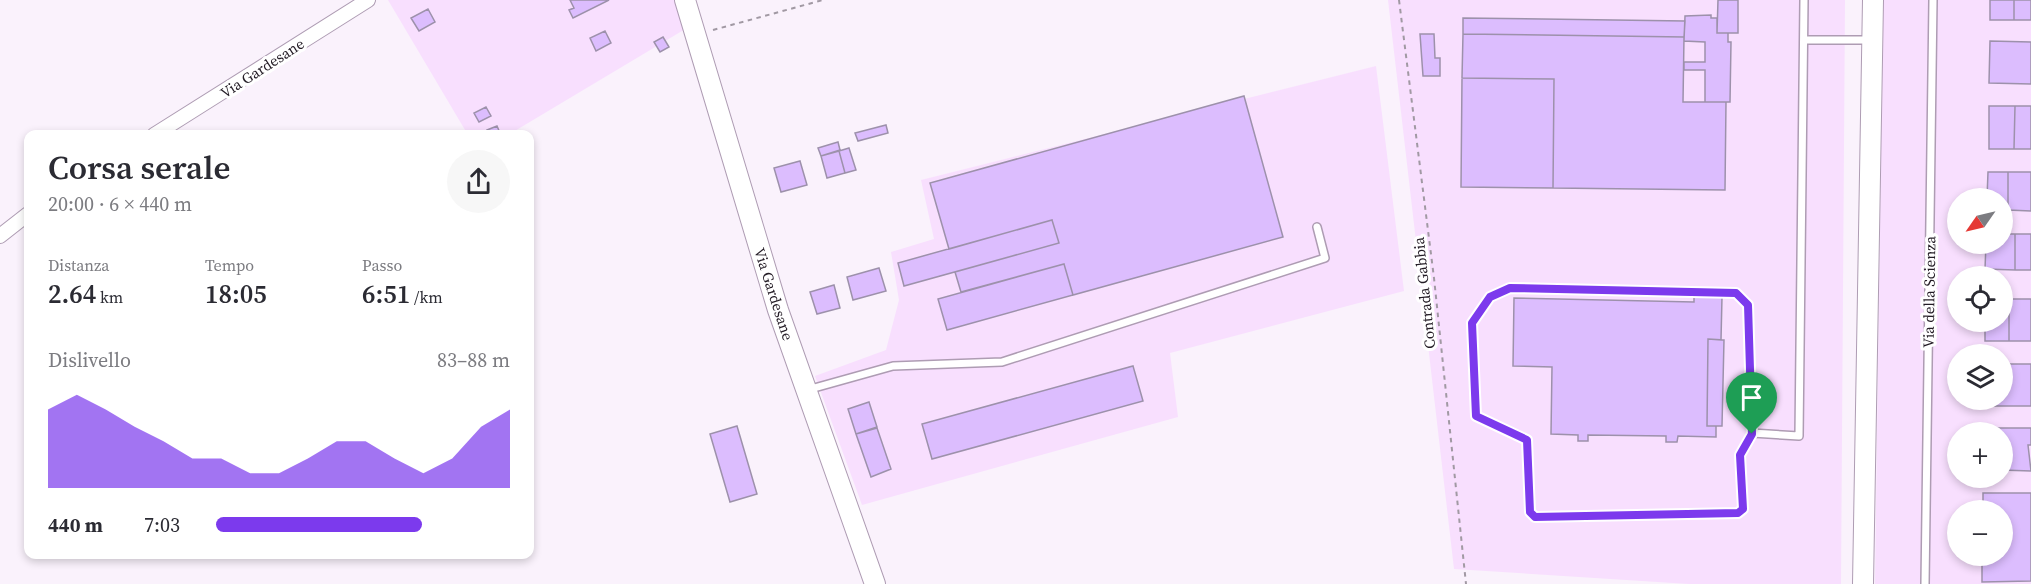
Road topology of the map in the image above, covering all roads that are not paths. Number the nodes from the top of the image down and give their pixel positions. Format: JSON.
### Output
{"nodes":[{"id":1,"x":368,"y":0,"type":"edge"},
{"id":2,"x":686,"y":0,"type":"edge"},
{"id":3,"x":1804,"y":0,"type":"edge"},
{"id":4,"x":1873,"y":0,"type":"edge"},
{"id":5,"x":1933,"y":0,"type":"edge"},
{"id":6,"x":1804,"y":40,"type":"junction"},
{"id":7,"x":1872,"y":40,"type":"junction"},
{"id":8,"x":162,"y":130,"type":"edge"},
{"id":9,"x":24,"y":217,"type":"edge"},
{"id":10,"x":1317,"y":227,"type":"dead end"},
{"id":11,"x":0,"y":236,"type":"edge"},
{"id":12,"x":807,"y":390,"type":"junction"},
{"id":13,"x":1752,"y":434,"type":"junction"},
{"id":14,"x":875,"y":584,"type":"edge"},
{"id":15,"x":1863,"y":584,"type":"edge"},
{"id":16,"x":1925,"y":584,"type":"edge"}],
"edges":[{"from":1,"to":8,"type":"street","name":"Via Gardesane"},
{"from":2,"to":12,"type":"main road","name":"Via Gardesane"},
{"from":3,"to":6,"type":"lane"},
{"from":4,"to":7,"type":"main road"},
{"from":5,"to":16,"type":"lane","name":"Via della Scienza"},
{"from":6,"to":7,"type":"lane"},
{"from":6,"to":13,"type":"lane"},
{"from":7,"to":15,"type":"main road"},
{"from":9,"to":11,"type":"street"},
{"from":10,"to":12,"type":"lane"},
{"from":12,"to":14,"type":"main road","name":"Via Gardesane"},
{"from":13,"to":13,"type":"lane"}]}
